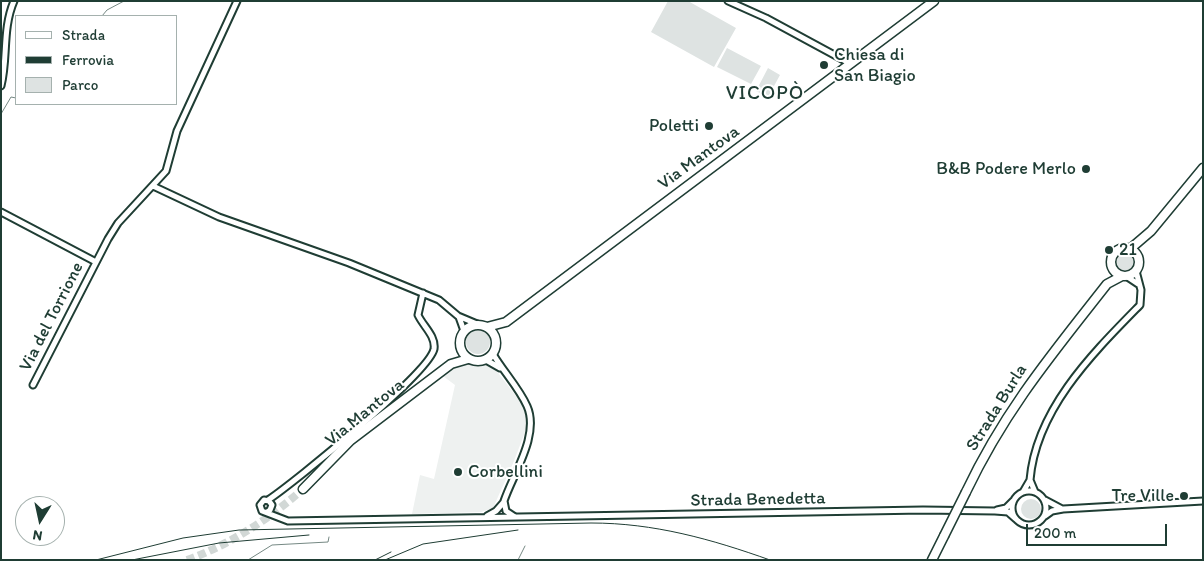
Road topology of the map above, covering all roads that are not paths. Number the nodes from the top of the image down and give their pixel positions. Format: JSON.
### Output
{"nodes":[{"id":1,"x":14,"y":1,"type":"edge"},
{"id":2,"x":237,"y":1,"type":"edge"},
{"id":3,"x":728,"y":1,"type":"edge"},
{"id":4,"x":934,"y":1,"type":"edge"},
{"id":5,"x":851,"y":64,"type":"junction"},
{"id":6,"x":1,"y":86,"type":"edge"},
{"id":7,"x":1203,"y":168,"type":"edge"},
{"id":8,"x":153,"y":186,"type":"junction"},
{"id":9,"x":1,"y":212,"type":"edge"},
{"id":10,"x":1143,"y":239,"type":"junction"},
{"id":11,"x":1130,"y":249,"type":"junction"},
{"id":12,"x":1138,"y":258,"type":"junction"},
{"id":13,"x":96,"y":262,"type":"junction"},
{"id":14,"x":1112,"y":268,"type":"junction"},
{"id":15,"x":1136,"y":271,"type":"junction"},
{"id":16,"x":1124,"y":276,"type":"junction"},
{"id":17,"x":1107,"y":284,"type":"junction"},
{"id":18,"x":1138,"y":284,"type":"junction"},
{"id":19,"x":423,"y":293,"type":"junction"},
{"id":20,"x":458,"y":316,"type":"junction"},
{"id":21,"x":506,"y":322,"type":"junction"},
{"id":22,"x":477,"y":324,"type":"junction"},
{"id":23,"x":487,"y":327,"type":"junction"},
{"id":24,"x":464,"y":331,"type":"junction"},
{"id":25,"x":496,"y":340,"type":"junction"},
{"id":26,"x":460,"y":348,"type":"junction"},
{"id":27,"x":493,"y":354,"type":"junction"},
{"id":28,"x":468,"y":359,"type":"junction"},
{"id":29,"x":486,"y":360,"type":"junction"},
{"id":30,"x":451,"y":364,"type":"junction"},
{"id":31,"x":502,"y":369,"type":"junction"},
{"id":32,"x":33,"y":385,"type":"dead end"},
{"id":33,"x":1030,"y":480,"type":"junction"},
{"id":34,"x":303,"y":489,"type":"tunnel mouth"},
{"id":35,"x":1023,"y":492,"type":"junction"},
{"id":36,"x":1035,"y":492,"type":"junction"},
{"id":37,"x":1044,"y":500,"type":"junction"},
{"id":38,"x":504,"y":501,"type":"junction"},
{"id":39,"x":1014,"y":501,"type":"junction"},
{"id":40,"x":1203,"y":501,"type":"edge"},
{"id":41,"x":1062,"y":509,"type":"junction"},
{"id":42,"x":496,"y":511,"type":"junction"},
{"id":43,"x":506,"y":511,"type":"junction"},
{"id":44,"x":995,"y":511,"type":"junction"},
{"id":45,"x":1045,"y":516,"type":"junction"},
{"id":46,"x":480,"y":518,"type":"junction"},
{"id":47,"x":494,"y":518,"type":"junction"},
{"id":48,"x":520,"y":518,"type":"junction"},
{"id":49,"x":1016,"y":519,"type":"junction"},
{"id":50,"x":932,"y":560,"type":"edge"}],
"edges":[{"from":1,"to":6,"type":"street"},
{"from":2,"to":8,"type":"street","name":"Via del Torrione"},
{"from":3,"to":5,"type":"street"},
{"from":4,"to":5,"type":"main road","name":"Via Mantova"},
{"from":5,"to":21,"type":"main road","name":"Via Mantova"},
{"from":7,"to":10,"type":"main road","name":"Strada Burla"},
{"from":8,"to":13,"type":"street","name":"Via del Torrione"},
{"from":8,"to":19,"type":"street"},
{"from":9,"to":13,"type":"street","name":"Via del Torrione"},
{"from":10,"to":11,"type":"main road","name":"Strada Burla"},
{"from":10,"to":12,"type":"main road","name":"Strada Burla"},
{"from":11,"to":12,"type":"main road"},
{"from":11,"to":14,"type":"main road","name":"Strada Burla"},
{"from":12,"to":15,"type":"main road","name":"Strada Burla"},
{"from":13,"to":32,"type":"street","name":"Via del Torrione"},
{"from":14,"to":16,"type":"main road"},
{"from":14,"to":17,"type":"main road","name":"Strada Burla"},
{"from":15,"to":16,"type":"main road","name":"Strada Burla"},
{"from":15,"to":18,"type":"street","name":"Strada Benedetta"},
{"from":16,"to":17,"type":"main road","name":"Strada Burla"},
{"from":16,"to":18,"type":"street"},
{"from":17,"to":50,"type":"main road","name":"Strada Burla","bridge":true},
{"from":18,"to":33,"type":"street","name":"Strada Benedetta"},
{"from":19,"to":20,"type":"street"},
{"from":19,"to":46,"type":"street","name":"Strada Benedetta"},
{"from":20,"to":22,"type":"street"},
{"from":20,"to":24,"type":"street"},
{"from":21,"to":23,"type":"main road","name":"Via Mantova"},
{"from":21,"to":25,"type":"main road","name":"Via Mantova"},
{"from":22,"to":23,"type":"main road"},
{"from":22,"to":24,"type":"main road"},
{"from":23,"to":25,"type":"main road"},
{"from":24,"to":26,"type":"main road","name":"Via Mantova"},
{"from":25,"to":27,"type":"main road","name":"Via Mantova"},
{"from":26,"to":28,"type":"main road"},
{"from":26,"to":30,"type":"main road","name":"Via Mantova"},
{"from":27,"to":29,"type":"main road"},
{"from":27,"to":31,"type":"street","name":"Strada Benedetta"},
{"from":28,"to":29,"type":"main road","name":"Via Mantova"},
{"from":28,"to":30,"type":"main road","name":"Via Mantova"},
{"from":29,"to":31,"type":"street","name":"Strada Benedetta"},
{"from":30,"to":34,"type":"main road","name":"Via Mantova"},
{"from":31,"to":38,"type":"street","name":"Strada Benedetta"},
{"from":33,"to":35,"type":"street","name":"Strada Benedetta"},
{"from":33,"to":36,"type":"street"},
{"from":35,"to":36,"type":"street"},
{"from":35,"to":39,"type":"street","name":"Strada Benedetta"},
{"from":36,"to":37,"type":"street","name":"Strada Benedetta"},
{"from":37,"to":41,"type":"street","name":"Strada Benedetta"},
{"from":37,"to":45,"type":"street"},
{"from":38,"to":42,"type":"street","name":"Strada Benedetta"},
{"from":38,"to":43,"type":"street"},
{"from":39,"to":44,"type":"street","name":"Strada Benedetta"},
{"from":39,"to":49,"type":"street"},
{"from":40,"to":41,"type":"street","name":"Strada Benedetta"},
{"from":41,"to":45,"type":"street","name":"Strada Benedetta"},
{"from":42,"to":43,"type":"street","name":"Strada Benedetta"},
{"from":42,"to":46,"type":"street","name":"Strada Benedetta"},
{"from":43,"to":47,"type":"street"},
{"from":43,"to":48,"type":"street","name":"Strada Benedetta"},
{"from":44,"to":48,"type":"street","name":"Strada Benedetta"},
{"from":44,"to":49,"type":"street","name":"Strada Benedetta"},
{"from":45,"to":49,"type":"street","name":"Strada Benedetta"},
{"from":46,"to":47,"type":"street","name":"Strada Benedetta"},
{"from":47,"to":48,"type":"street","name":"Strada Benedetta"}]}
